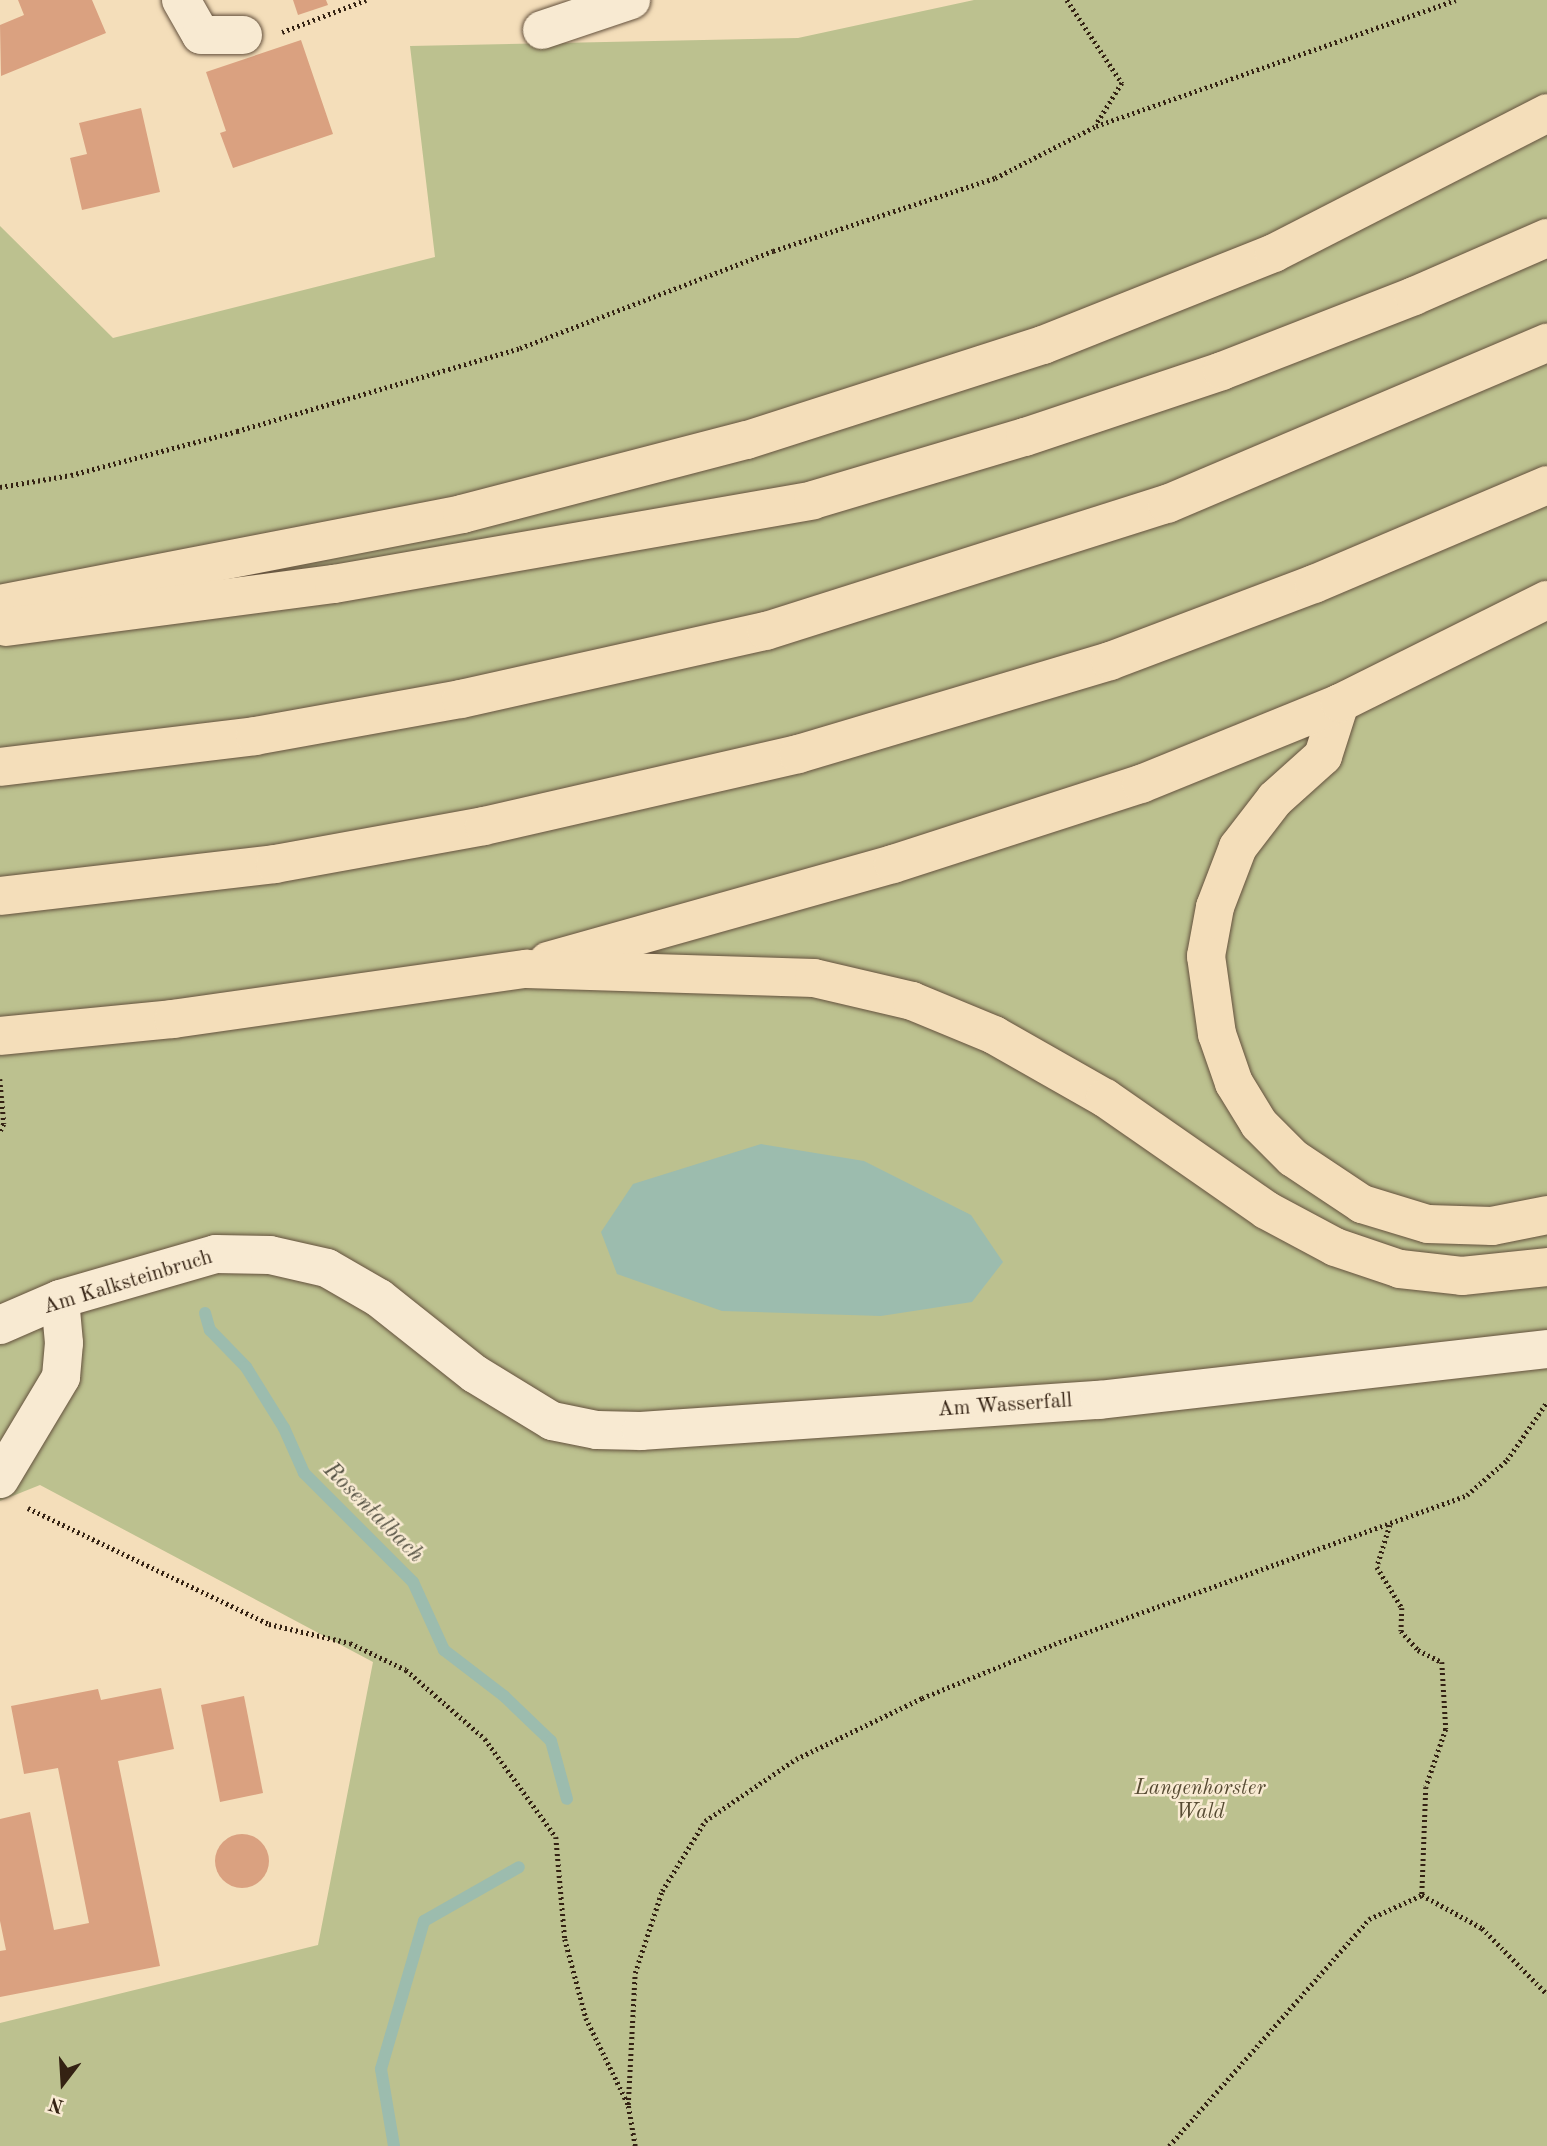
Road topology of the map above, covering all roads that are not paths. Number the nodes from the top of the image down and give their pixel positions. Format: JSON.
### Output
{"nodes":[{"id":1,"x":181,"y":0,"type":"edge"},
{"id":2,"x":631,"y":0,"type":"edge"},
{"id":3,"x":542,"y":30,"type":"dead end"},
{"id":4,"x":243,"y":35,"type":"road end"},
{"id":5,"x":1547,"y":113,"type":"edge"},
{"id":6,"x":1547,"y":238,"type":"edge"},
{"id":7,"x":1547,"y":342,"type":"edge"},
{"id":8,"x":1547,"y":485,"type":"edge"},
{"id":9,"x":1547,"y":600,"type":"edge"},
{"id":10,"x":0,"y":604,"type":"edge"},
{"id":11,"x":0,"y":628,"type":"edge"},
{"id":12,"x":1340,"y":704,"type":"junction"},
{"id":13,"x":0,"y":766,"type":"edge"},
{"id":14,"x":0,"y":896,"type":"edge"},
{"id":15,"x":526,"y":969,"type":"junction"},
{"id":16,"x":0,"y":1037,"type":"edge"},
{"id":17,"x":1547,"y":1215,"type":"edge"},
{"id":18,"x":1547,"y":1267,"type":"edge"},
{"id":19,"x":60,"y":1300,"type":"junction"},
{"id":20,"x":0,"y":1325,"type":"edge"},
{"id":21,"x":1547,"y":1349,"type":"edge"},
{"id":22,"x":475,"y":1374,"type":"joint"},
{"id":23,"x":12,"y":1493,"type":"edge"}],
"edges":[{"from":1,"to":4,"type":"street"},
{"from":2,"to":3,"type":"street"},
{"from":5,"to":10,"type":"highway"},
{"from":6,"to":11,"type":"highway"},
{"from":7,"to":13,"type":"highway"},
{"from":8,"to":14,"type":"highway"},
{"from":9,"to":12,"type":"highway"},
{"from":12,"to":15,"type":"highway"},
{"from":12,"to":17,"type":"highway"},
{"from":15,"to":16,"type":"highway"},
{"from":15,"to":18,"type":"highway"},
{"from":19,"to":20,"type":"street","name":"Am Kalksteinbruch"},
{"from":19,"to":22,"type":"street","name":"Am Kalksteinbruch"},
{"from":19,"to":23,"type":"street"},
{"from":21,"to":22,"type":"street","name":"Am Wasserfall"}]}
